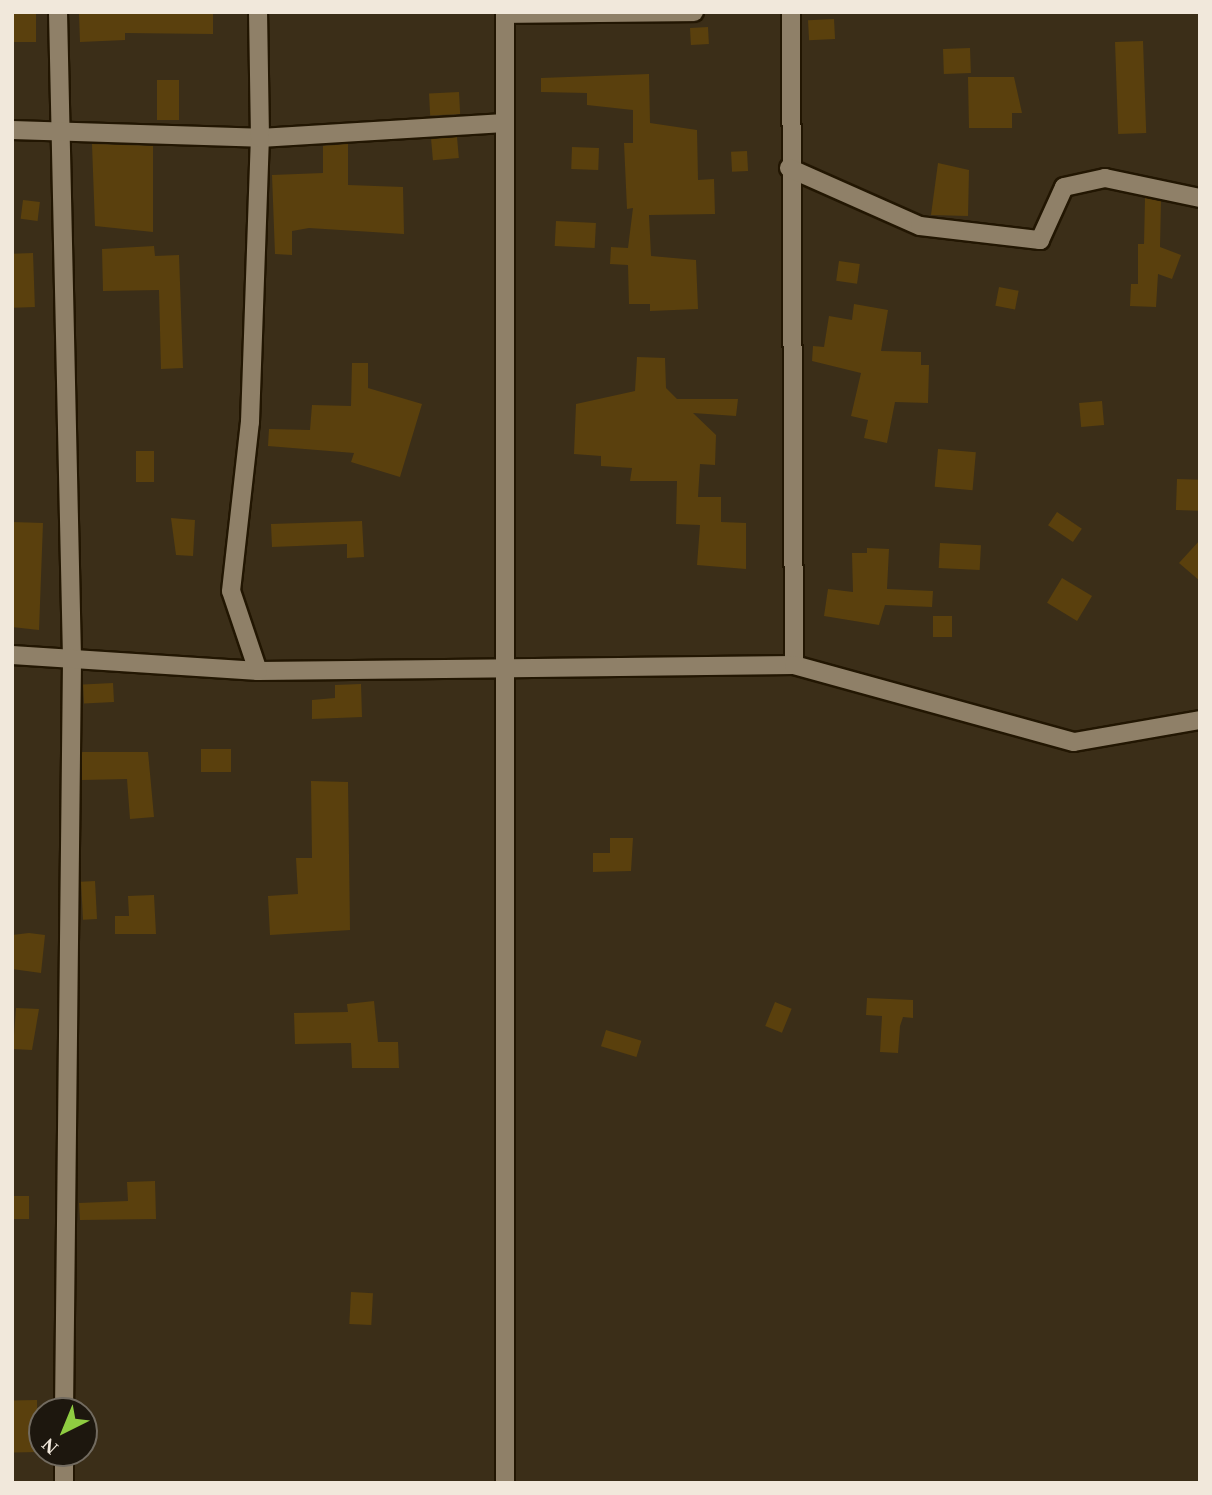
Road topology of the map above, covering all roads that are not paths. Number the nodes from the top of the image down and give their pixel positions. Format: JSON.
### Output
{"nodes":[{"id":1,"x":58,"y":12,"type":"edge"},
{"id":2,"x":258,"y":12,"type":"edge"},
{"id":3,"x":694,"y":12,"type":"edge"},
{"id":4,"x":791,"y":12,"type":"edge"},
{"id":5,"x":505,"y":13,"type":"edge"},
{"id":6,"x":505,"y":123,"type":"junction"},
{"id":7,"x":58,"y":129,"type":"junction"},
{"id":8,"x":12,"y":130,"type":"edge"},
{"id":9,"x":260,"y":138,"type":"junction"},
{"id":10,"x":789,"y":168,"type":"junction"},
{"id":11,"x":1200,"y":198,"type":"edge"},
{"id":12,"x":12,"y":655,"type":"edge"},
{"id":13,"x":72,"y":660,"type":"junction"},
{"id":14,"x":794,"y":665,"type":"junction"},
{"id":15,"x":505,"y":670,"type":"junction"},
{"id":16,"x":258,"y":671,"type":"junction"},
{"id":17,"x":1200,"y":720,"type":"edge"},
{"id":18,"x":64,"y":1397,"type":"edge"},
{"id":19,"x":505,"y":1483,"type":"edge"}],
"edges":[{"from":1,"to":7,"type":"street"},
{"from":2,"to":9,"type":"street"},
{"from":3,"to":5,"type":"street"},
{"from":4,"to":10,"type":"street"},
{"from":5,"to":6,"type":"street"},
{"from":6,"to":9,"type":"street"},
{"from":6,"to":15,"type":"street"},
{"from":7,"to":8,"type":"street"},
{"from":7,"to":9,"type":"street"},
{"from":7,"to":13,"type":"street"},
{"from":9,"to":16,"type":"street"},
{"from":10,"to":11,"type":"street"},
{"from":10,"to":14,"type":"street"},
{"from":12,"to":13,"type":"street"},
{"from":13,"to":16,"type":"street"},
{"from":13,"to":18,"type":"street"},
{"from":14,"to":15,"type":"street"},
{"from":14,"to":17,"type":"street"},
{"from":15,"to":16,"type":"street"},
{"from":15,"to":19,"type":"street"}]}
